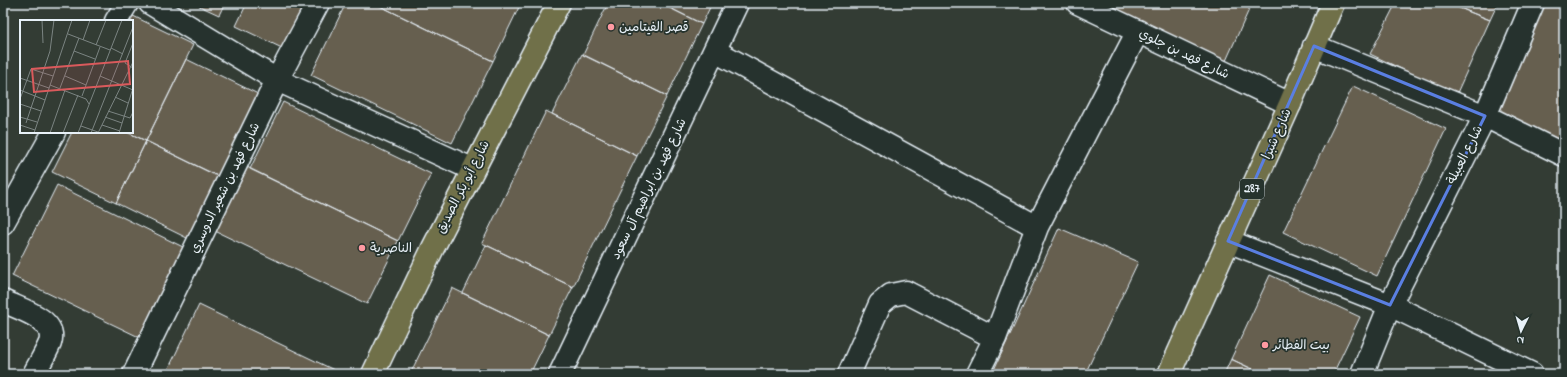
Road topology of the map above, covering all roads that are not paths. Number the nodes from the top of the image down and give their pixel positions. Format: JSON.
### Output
{"nodes":[{"id":1,"x":126,"y":3,"type":"edge"},
{"id":2,"x":150,"y":3,"type":"edge"},
{"id":3,"x":318,"y":3,"type":"edge"},
{"id":4,"x":559,"y":3,"type":"edge"},
{"id":5,"x":738,"y":3,"type":"edge"},
{"id":6,"x":1078,"y":3,"type":"edge"},
{"id":7,"x":1333,"y":3,"type":"edge"},
{"id":8,"x":1533,"y":3,"type":"edge"},
{"id":9,"x":117,"y":20,"type":"edge"},
{"id":10,"x":1138,"y":31,"type":"junction"},
{"id":11,"x":1314,"y":46,"type":"junction"},
{"id":12,"x":715,"y":52,"type":"junction"},
{"id":13,"x":277,"y":80,"type":"junction"},
{"id":14,"x":1290,"y":104,"type":"junction"},
{"id":15,"x":1485,"y":116,"type":"junction"},
{"id":16,"x":53,"y":133,"type":"edge"},
{"id":17,"x":1564,"y":155,"type":"edge"},
{"id":18,"x":472,"y":169,"type":"junction"},
{"id":19,"x":3,"y":223,"type":"edge"},
{"id":20,"x":1037,"y":227,"type":"junction"},
{"id":21,"x":1228,"y":241,"type":"junction"},
{"id":22,"x":3,"y":301,"type":"edge"},
{"id":23,"x":1390,"y":305,"type":"junction"},
{"id":24,"x":995,"y":338,"type":"junction"},
{"id":25,"x":34,"y":374,"type":"edge"},
{"id":26,"x":134,"y":374,"type":"edge"},
{"id":27,"x":373,"y":374,"type":"edge"},
{"id":28,"x":560,"y":374,"type":"edge"},
{"id":29,"x":849,"y":374,"type":"edge"},
{"id":30,"x":977,"y":374,"type":"edge"},
{"id":31,"x":1169,"y":374,"type":"edge"},
{"id":32,"x":1362,"y":374,"type":"edge"},
{"id":33,"x":1532,"y":374,"type":"edge"}],
"edges":[{"from":1,"to":9,"type":"street"},
{"from":2,"to":13,"type":"street"},
{"from":3,"to":13,"type":"street","name":"شارع فهد بن شعير الدوسري"},
{"from":4,"to":18,"type":"main road","name":"شارع أبو بكر الصديق"},
{"from":5,"to":12,"type":"street","name":"شارع فهد بن ابراهيم آل سعود"},
{"from":6,"to":10,"type":"street","name":"شارع فهد بن جلوي"},
{"from":7,"to":11,"type":"main road","name":"شارع شبرا","number":"287"},
{"from":8,"to":15,"type":"street","name":"شارع العبيلة"},
{"from":10,"to":14,"type":"street","name":"شارع فهد بن جلوي"},
{"from":10,"to":20,"type":"street"},
{"from":11,"to":14,"type":"main road","name":"شارع شبرا","number":"287"},
{"from":11,"to":15,"type":"street"},
{"from":12,"to":20,"type":"street"},
{"from":12,"to":28,"type":"street","name":"شارع فهد بن ابراهيم آل سعود"},
{"from":13,"to":18,"type":"street"},
{"from":13,"to":26,"type":"street","name":"شارع فهد بن شعير الدوسري"},
{"from":14,"to":21,"type":"main road","name":"شارع شبرا","number":"287"},
{"from":15,"to":17,"type":"street"},
{"from":15,"to":23,"type":"street","name":"شارع العبيلة"},
{"from":16,"to":19,"type":"street"},
{"from":18,"to":27,"type":"main road","name":"شارع أبو بكر الصديق"},
{"from":20,"to":24,"type":"street"},
{"from":21,"to":23,"type":"street"},
{"from":21,"to":31,"type":"main road","name":"شارع شبرا","number":"287"},
{"from":22,"to":25,"type":"street"},
{"from":23,"to":32,"type":"street","name":"شارع العبيلة"},
{"from":23,"to":33,"type":"street"},
{"from":24,"to":29,"type":"street"},
{"from":24,"to":30,"type":"street"}]}
